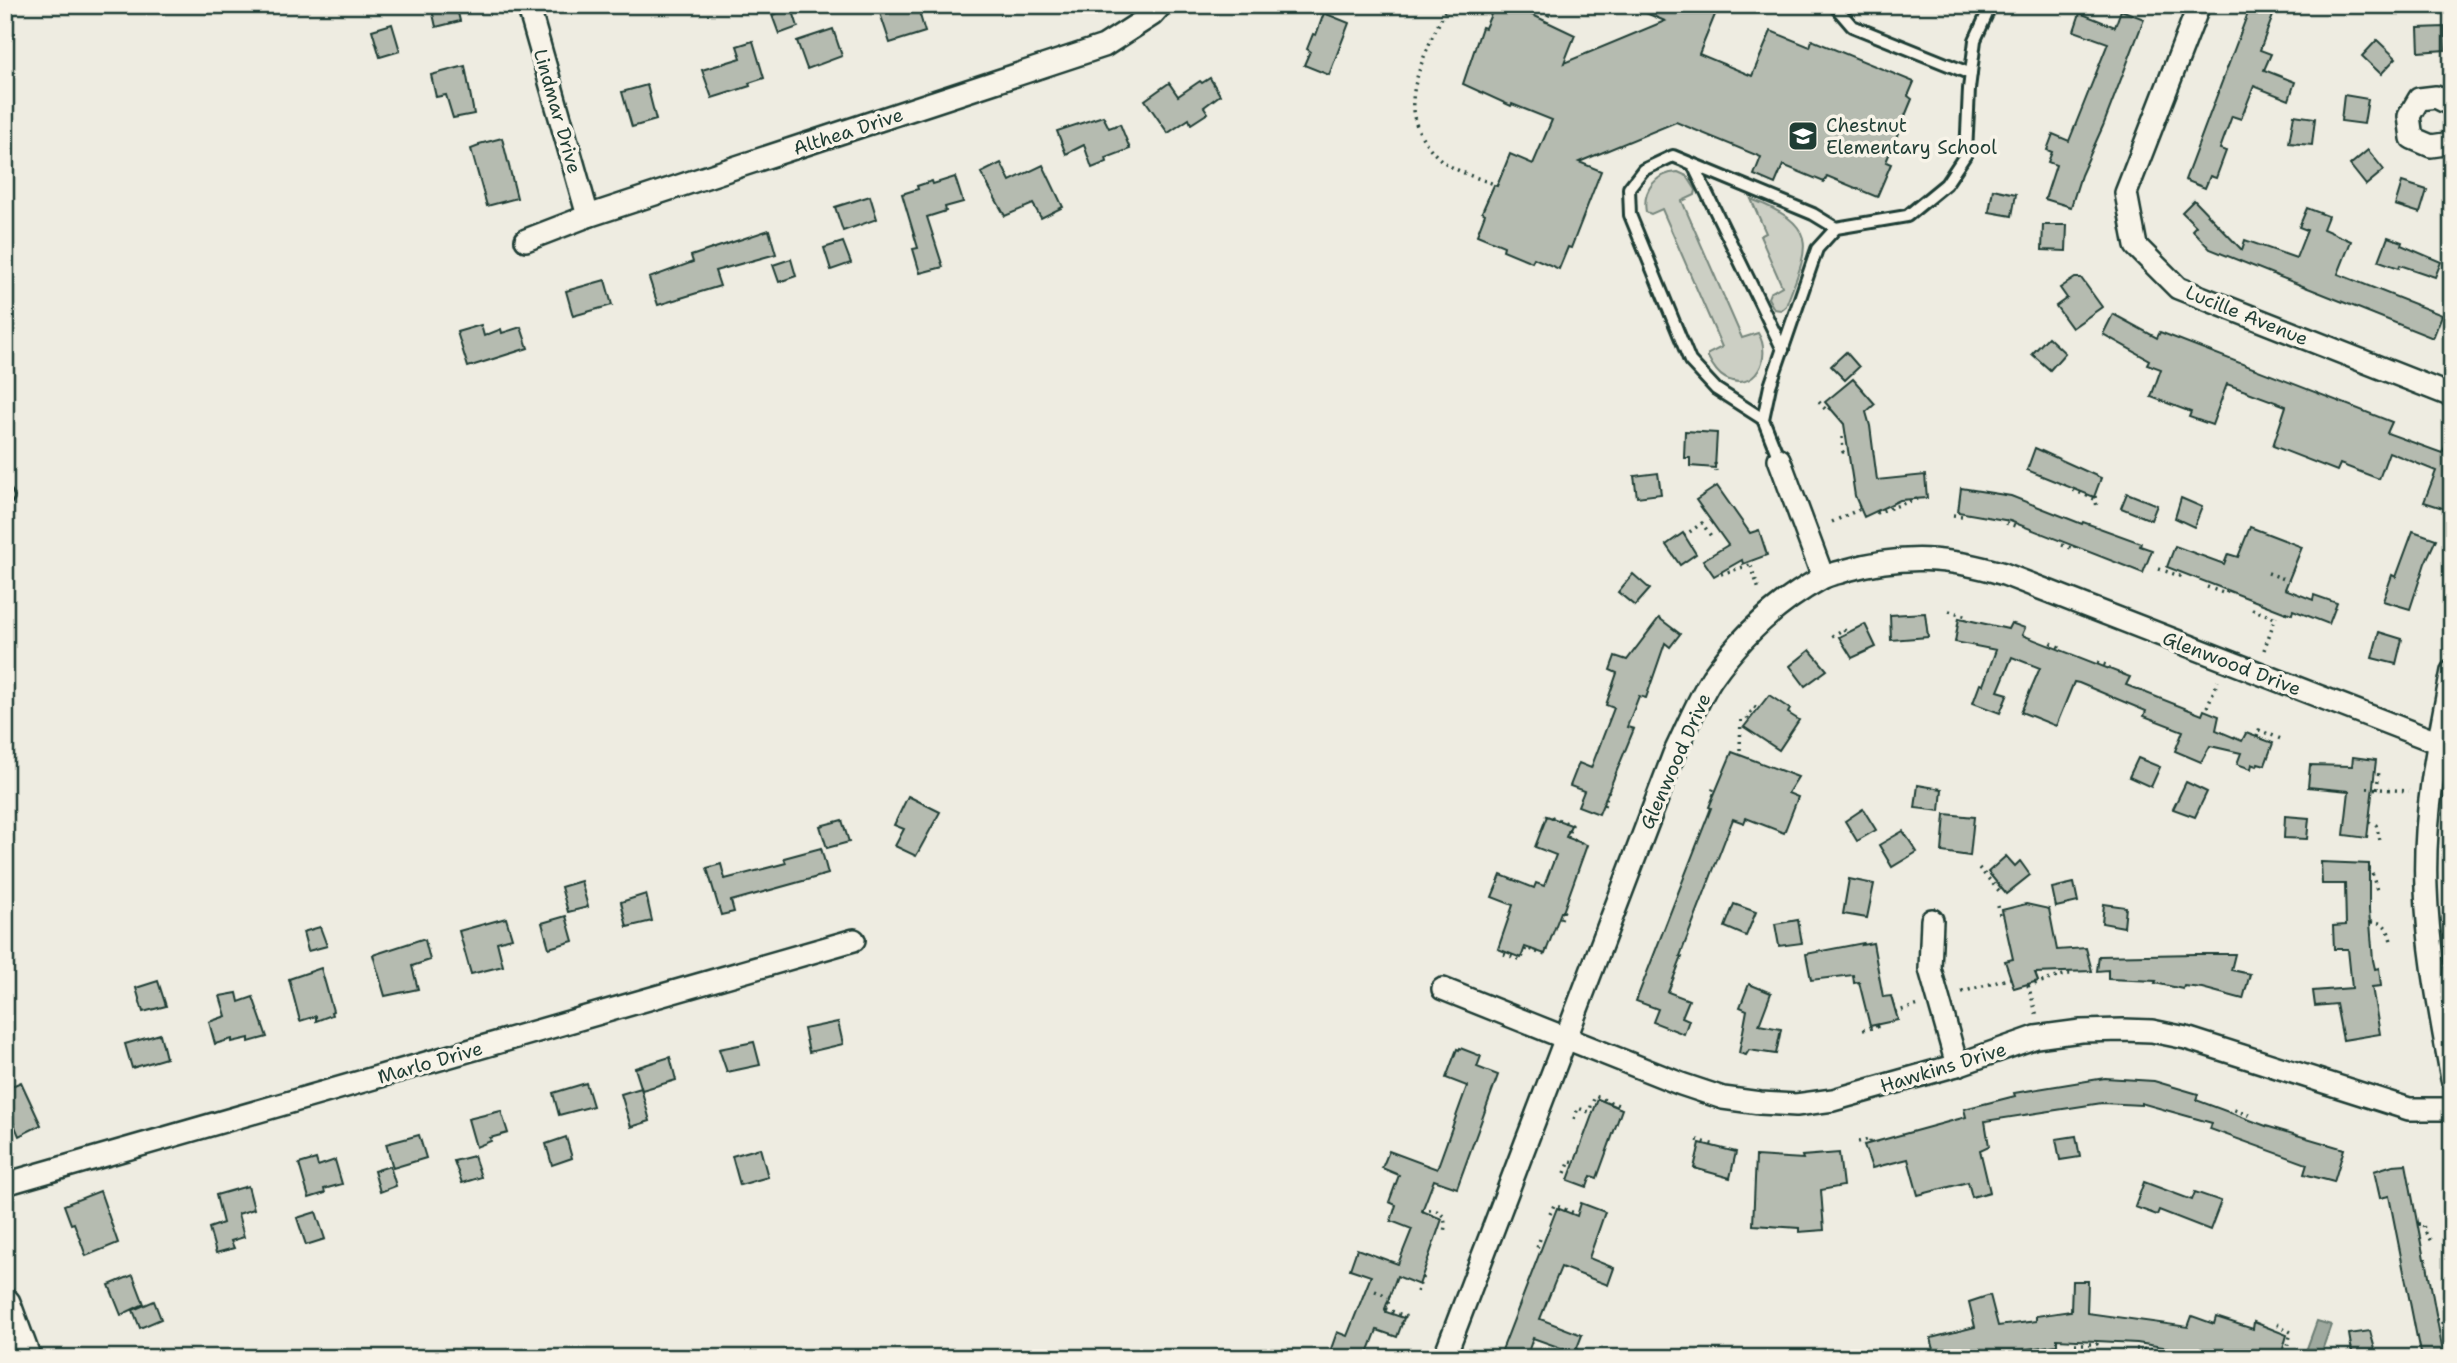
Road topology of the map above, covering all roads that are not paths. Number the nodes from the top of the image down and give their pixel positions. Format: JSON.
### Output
{"nodes":[{"id":1,"x":528,"y":5,"type":"edge"},
{"id":2,"x":1161,"y":5,"type":"edge"},
{"id":3,"x":1834,"y":5,"type":"edge"},
{"id":4,"x":1992,"y":5,"type":"edge"},
{"id":5,"x":2199,"y":5,"type":"edge"},
{"id":6,"x":1971,"y":74,"type":"junction"},
{"id":7,"x":2452,"y":105,"type":"edge"},
{"id":8,"x":2452,"y":143,"type":"edge"},
{"id":9,"x":1693,"y":165,"type":"junction"},
{"id":10,"x":588,"y":216,"type":"junction"},
{"id":11,"x":1836,"y":228,"type":"junction"},
{"id":12,"x":526,"y":240,"type":"dead end"},
{"id":13,"x":1783,"y":350,"type":"junction"},
{"id":14,"x":2452,"y":396,"type":"edge"},
{"id":15,"x":1763,"y":419,"type":"junction"},
{"id":16,"x":1779,"y":459,"type":"joint"},
{"id":17,"x":5,"y":493,"type":"edge"},
{"id":18,"x":5,"y":500,"type":"edge"},
{"id":19,"x":1823,"y":577,"type":"junction"},
{"id":20,"x":2452,"y":671,"type":"edge"},
{"id":21,"x":2445,"y":745,"type":"edge"},
{"id":22,"x":1933,"y":920,"type":"dead end"},
{"id":23,"x":854,"y":940,"type":"dead end"},
{"id":24,"x":1443,"y":989,"type":"dead end"},
{"id":25,"x":1565,"y":1038,"type":"junction"},
{"id":26,"x":1957,"y":1065,"type":"junction"},
{"id":27,"x":2452,"y":1079,"type":"edge"},
{"id":28,"x":2452,"y":1109,"type":"edge"},
{"id":29,"x":5,"y":1184,"type":"edge"},
{"id":30,"x":5,"y":1304,"type":"edge"},
{"id":31,"x":25,"y":1358,"type":"edge"},
{"id":32,"x":1444,"y":1358,"type":"edge"}],
"edges":[{"from":1,"to":10,"type":"street","name":"Lindmar Drive"},
{"from":2,"to":10,"type":"street","name":"Althea Drive"},
{"from":3,"to":6,"type":"lane"},
{"from":4,"to":6,"type":"lane"},
{"from":5,"to":14,"type":"street","name":"Lucille Avenue"},
{"from":6,"to":11,"type":"lane"},
{"from":7,"to":8,"type":"street"},
{"from":9,"to":11,"type":"lane"},
{"from":9,"to":13,"type":"lane"},
{"from":9,"to":15,"type":"lane"},
{"from":10,"to":12,"type":"street","name":"Althea Drive"},
{"from":11,"to":13,"type":"lane"},
{"from":13,"to":15,"type":"lane"},
{"from":15,"to":16,"type":"lane"},
{"from":16,"to":19,"type":"street"},
{"from":17,"to":18,"type":"lane"},
{"from":19,"to":21,"type":"street","name":"Glenwood Drive"},
{"from":19,"to":25,"type":"street","name":"Glenwood Drive"},
{"from":20,"to":21,"type":"street"},
{"from":21,"to":27,"type":"street"},
{"from":22,"to":26,"type":"street"},
{"from":23,"to":29,"type":"street","name":"Marlo Drive"},
{"from":24,"to":25,"type":"street","name":"Hawkins Drive"},
{"from":25,"to":26,"type":"street","name":"Hawkins Drive"},
{"from":25,"to":32,"type":"street","name":"Glenwood Drive"},
{"from":26,"to":28,"type":"street","name":"Hawkins Drive"},
{"from":30,"to":31,"type":"main road"}]}
